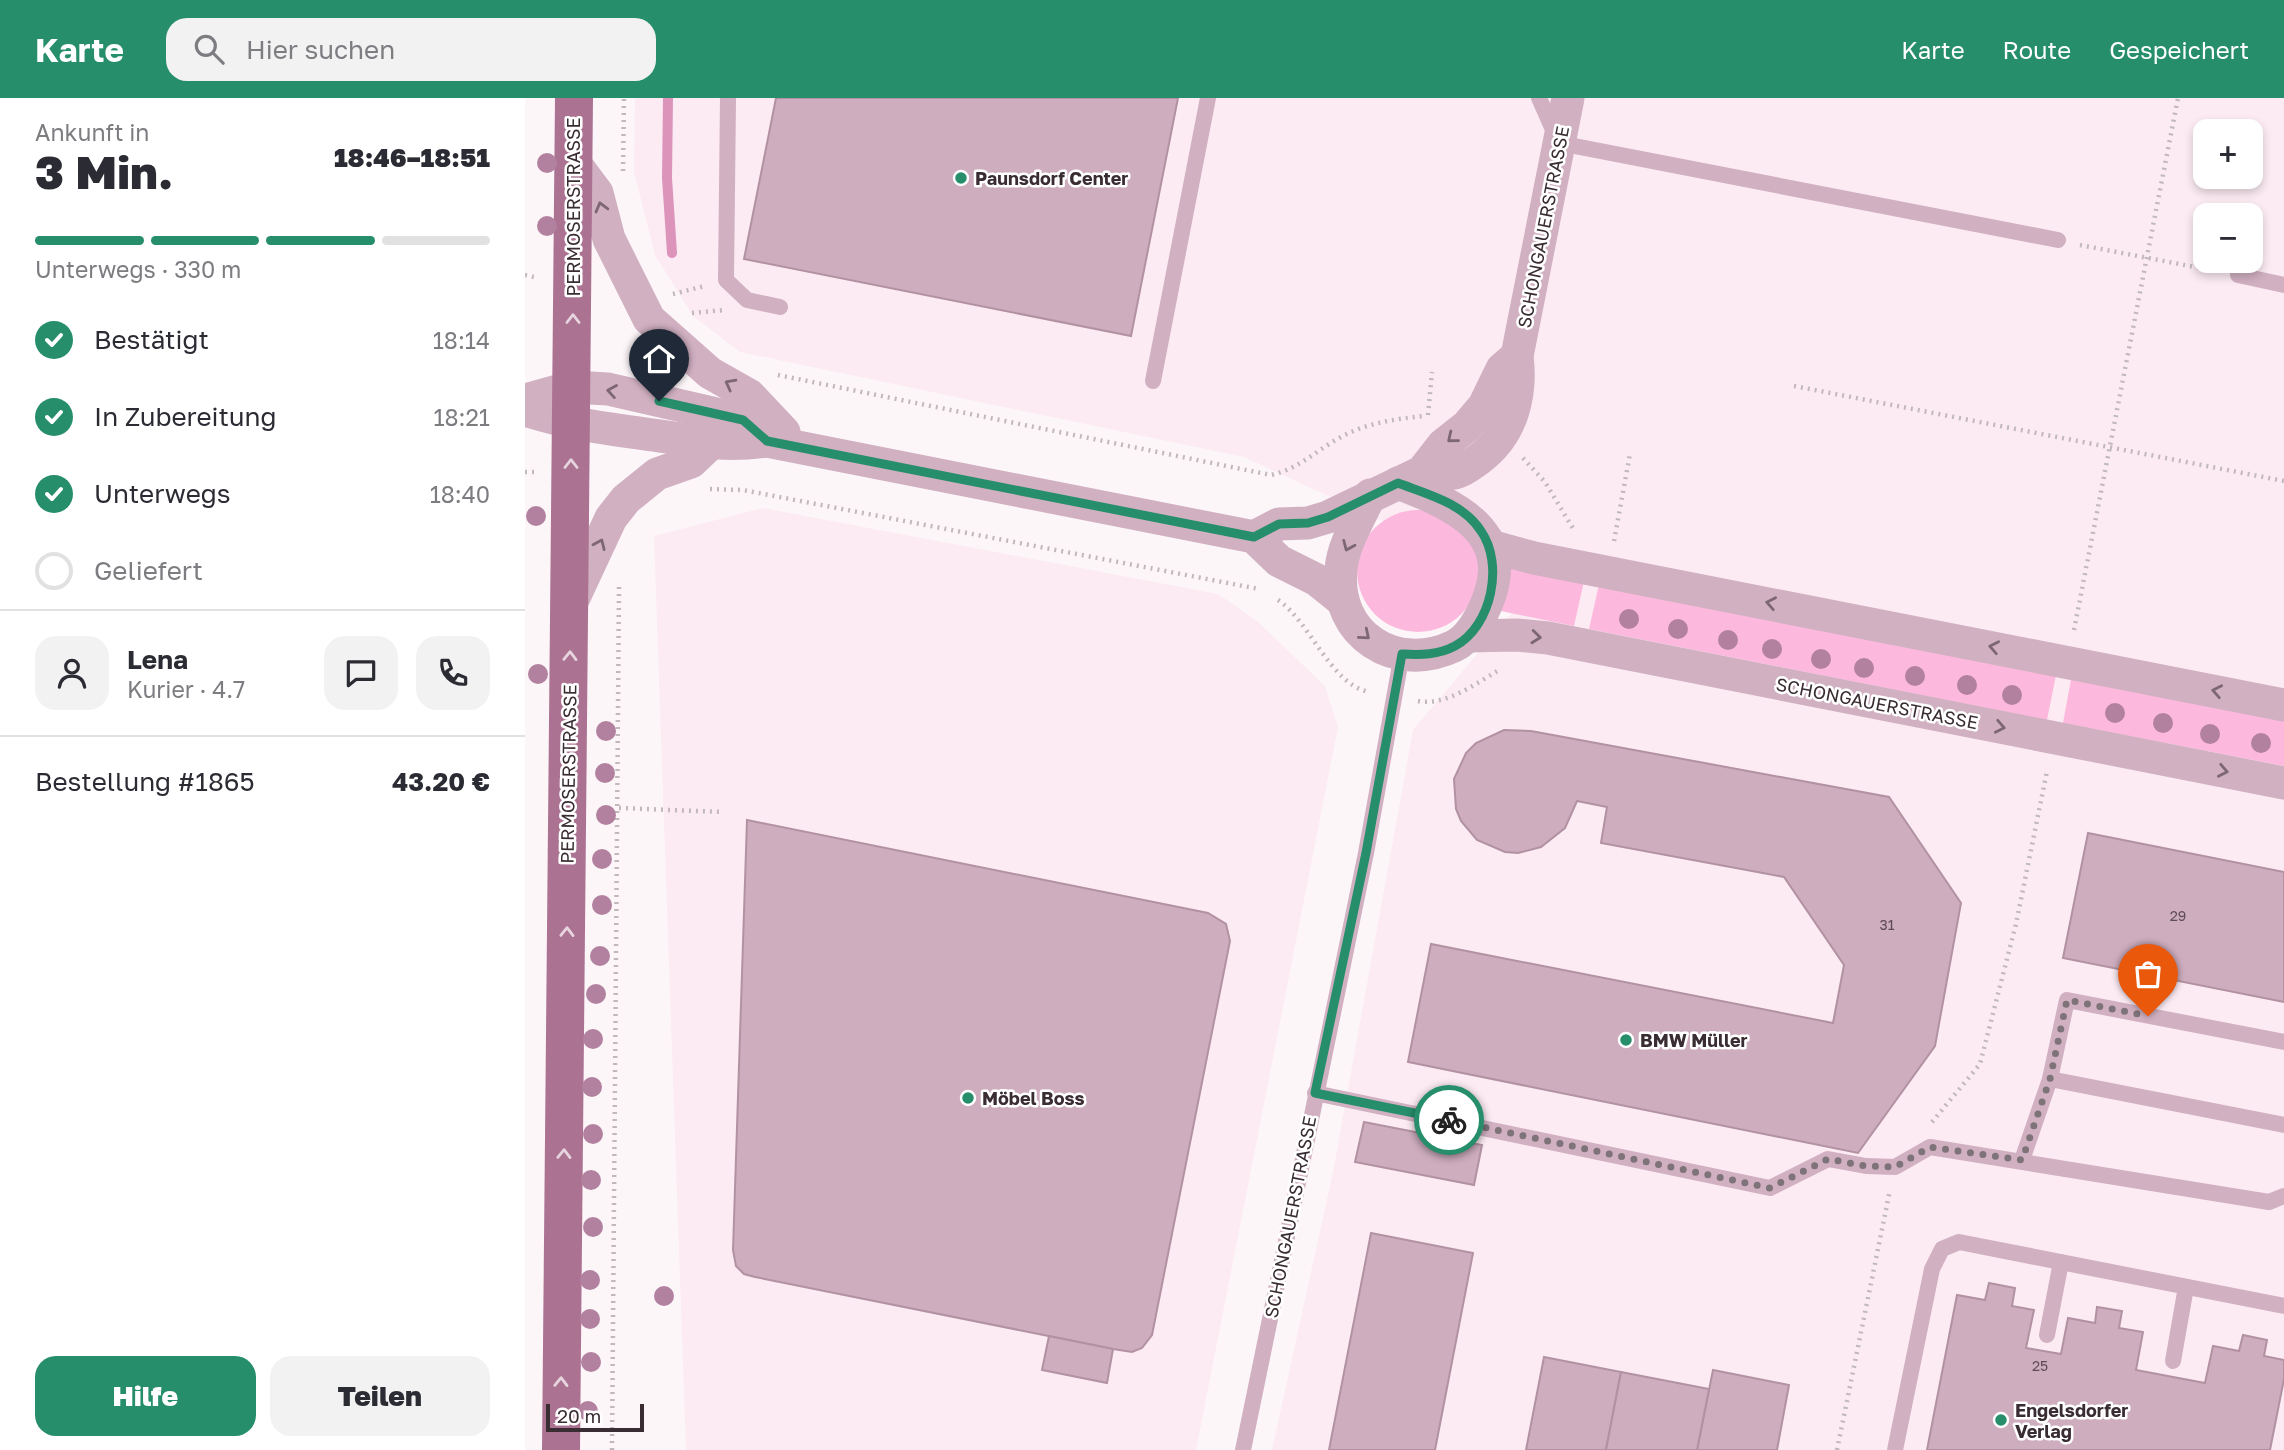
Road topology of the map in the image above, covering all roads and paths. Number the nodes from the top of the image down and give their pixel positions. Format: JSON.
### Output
{"nodes":[{"id":1,"x":574,"y":98,"type":"edge"},
{"id":2,"x":728,"y":98,"type":"edge"},
{"id":3,"x":1208,"y":98,"type":"edge"},
{"id":4,"x":1539,"y":98,"type":"edge"},
{"id":5,"x":1568,"y":98,"type":"edge"},
{"id":6,"x":2178,"y":98,"type":"edge"},
{"id":7,"x":1559,"y":143,"type":"junction"},
{"id":8,"x":573,"y":161,"type":"junction"},
{"id":9,"x":2058,"y":240,"type":"joint"},
{"id":10,"x":2147,"y":258,"type":"junction"},
{"id":11,"x":2238,"y":275,"type":"joint"},
{"id":12,"x":726,"y":280,"type":"junction"},
{"id":13,"x":2284,"y":285,"type":"edge"},
{"id":14,"x":664,"y":296,"type":"dead end"},
{"id":15,"x":747,"y":300,"type":"junction"},
{"id":16,"x":780,"y":307,"type":"dead end"},
{"id":17,"x":680,"y":314,"type":"dead end"},
{"id":18,"x":768,"y":372,"type":"dead end"},
{"id":19,"x":1433,"y":372,"type":"dead end"},
{"id":20,"x":1153,"y":381,"type":"dead end"},
{"id":21,"x":1794,"y":386,"type":"dead end"},
{"id":22,"x":525,"y":400,"type":"edge"},
{"id":23,"x":572,"y":406,"type":"junction"},
{"id":24,"x":525,"y":410,"type":"edge"},
{"id":25,"x":1427,"y":416,"type":"junction"},
{"id":26,"x":1435,"y":417,"type":"dead end"},
{"id":27,"x":711,"y":443,"type":"junction"},
{"id":28,"x":782,"y":444,"type":"junction"},
{"id":29,"x":2110,"y":447,"type":"junction"},
{"id":30,"x":1630,"y":454,"type":"dead end"},
{"id":31,"x":1522,"y":457,"type":"dead end"},
{"id":32,"x":2284,"y":481,"type":"edge"},
{"id":33,"x":1397,"y":483,"type":"junction"},
{"id":34,"x":703,"y":488,"type":"dead end"},
{"id":35,"x":1578,"y":532,"type":"dead end"},
{"id":36,"x":1254,"y":537,"type":"junction"},
{"id":37,"x":1607,"y":541,"type":"dead end"},
{"id":38,"x":1614,"y":542,"type":"junction"},
{"id":39,"x":1627,"y":544,"type":"dead end"},
{"id":40,"x":1490,"y":546,"type":"junction"},
{"id":41,"x":619,"y":578,"type":"dead end"},
{"id":42,"x":1263,"y":590,"type":"dead end"},
{"id":43,"x":1273,"y":597,"type":"dead end"},
{"id":44,"x":1342,"y":600,"type":"junction"},
{"id":45,"x":570,"y":606,"type":"junction"},
{"id":46,"x":2060,"y":628,"type":"dead end"},
{"id":47,"x":2074,"y":630,"type":"junction"},
{"id":48,"x":2087,"y":633,"type":"dead end"},
{"id":49,"x":1468,"y":636,"type":"junction"},
{"id":50,"x":1402,"y":654,"type":"junction"},
{"id":51,"x":1513,"y":668,"type":"dead end"},
{"id":52,"x":1370,"y":692,"type":"dead end"},
{"id":53,"x":1418,"y":701,"type":"dead end"},
{"id":54,"x":2284,"y":705,"type":"edge"},
{"id":55,"x":2033,"y":768,"type":"dead end"},
{"id":56,"x":2047,"y":771,"type":"junction"},
{"id":57,"x":2060,"y":774,"type":"dead end"},
{"id":58,"x":2284,"y":783,"type":"edge"},
{"id":59,"x":619,"y":808,"type":"junction"},
{"id":60,"x":723,"y":812,"type":"dead end"},
{"id":61,"x":2284,"y":1042,"type":"edge"},
{"id":62,"x":2050,"y":1079,"type":"junction"},
{"id":63,"x":1315,"y":1093,"type":"junction"},
{"id":64,"x":2284,"y":1125,"type":"edge"},
{"id":65,"x":1929,"y":1126,"type":"dead end"},
{"id":66,"x":2022,"y":1160,"type":"junction"},
{"id":67,"x":1895,"y":1167,"type":"junction"},
{"id":68,"x":2284,"y":1196,"type":"edge"},
{"id":69,"x":2061,"y":1262,"type":"junction"},
{"id":70,"x":2186,"y":1287,"type":"junction"},
{"id":71,"x":2284,"y":1306,"type":"edge"},
{"id":72,"x":2047,"y":1335,"type":"dead end"},
{"id":73,"x":2173,"y":1361,"type":"dead end"},
{"id":74,"x":561,"y":1450,"type":"edge"},
{"id":75,"x":612,"y":1450,"type":"edge"},
{"id":76,"x":1243,"y":1450,"type":"edge"},
{"id":77,"x":1837,"y":1450,"type":"edge"},
{"id":78,"x":1895,"y":1450,"type":"edge"}],
"edges":[{"from":1,"to":8,"type":"main road","name":"PERMOSERSTRASSE"},
{"from":2,"to":12,"type":"lane"},
{"from":3,"to":20,"type":"lane"},
{"from":4,"to":7,"type":"lane"},
{"from":5,"to":7,"type":"street","name":"SCHONGAUERSTRASSE"},
{"from":6,"to":10,"type":"path"},
{"from":7,"to":9,"type":"lane"},
{"from":7,"to":33,"type":"street","name":"SCHONGAUERSTRASSE","one_way":true},
{"from":23,"to":8,"type":"main road","name":"PERMOSERSTRASSE","one_way":true},
{"from":28,"to":8,"type":"street","one_way":true},
{"from":9,"to":10,"type":"path"},
{"from":10,"to":11,"type":"path"},
{"from":10,"to":29,"type":"path"},
{"from":11,"to":13,"type":"lane"},
{"from":12,"to":14,"type":"path"},
{"from":12,"to":15,"type":"lane"},
{"from":15,"to":16,"type":"lane"},
{"from":15,"to":17,"type":"path"},
{"from":18,"to":25,"type":"path"},
{"from":19,"to":25,"type":"path"},
{"from":21,"to":29,"type":"path"},
{"from":22,"to":23,"type":"street"},
{"from":23,"to":24,"type":"street"},
{"from":23,"to":27,"type":"street"},
{"from":28,"to":23,"type":"street","one_way":true},
{"from":45,"to":23,"type":"main road","name":"PERMOSERSTRASSE","one_way":true},
{"from":25,"to":26,"type":"path"},
{"from":27,"to":28,"type":"street"},
{"from":45,"to":27,"type":"street","one_way":true},
{"from":28,"to":36,"type":"street"},
{"from":29,"to":32,"type":"path"},
{"from":29,"to":47,"type":"path"},
{"from":30,"to":38,"type":"path"},
{"from":31,"to":35,"type":"path"},
{"from":33,"to":36,"type":"street","name":"SCHONGAUERSTRASSE"},
{"from":33,"to":40,"type":"street"},
{"from":33,"to":44,"type":"street","name":"SCHONGAUERSTRASSE","one_way":true},
{"from":34,"to":42,"type":"path"},
{"from":36,"to":44,"type":"street","name":"SCHONGAUERSTRASSE"},
{"from":37,"to":38,"type":"path"},
{"from":38,"to":39,"type":"path"},
{"from":40,"to":49,"type":"street"},
{"from":54,"to":40,"type":"street","one_way":true},
{"from":41,"to":59,"type":"path"},
{"from":43,"to":52,"type":"path"},
{"from":44,"to":50,"type":"street","name":"SCHONGAUERSTRASSE","one_way":true},
{"from":74,"to":45,"type":"main road","name":"PERMOSERSTRASSE","one_way":true},
{"from":46,"to":47,"type":"path"},
{"from":47,"to":48,"type":"path"},
{"from":49,"to":50,"type":"street","name":"SCHONGAUERSTRASSE"},
{"from":49,"to":58,"type":"street","name":"SCHONGAUERSTRASSE","one_way":true},
{"from":50,"to":63,"type":"lane","name":"SCHONGAUERSTRASSE"},
{"from":51,"to":53,"type":"path"},
{"from":55,"to":56,"type":"path"},
{"from":56,"to":57,"type":"path"},
{"from":56,"to":65,"type":"path"},
{"from":59,"to":60,"type":"path"},
{"from":59,"to":75,"type":"path"},
{"from":61,"to":62,"type":"lane"},
{"from":62,"to":64,"type":"lane"},
{"from":62,"to":66,"type":"lane"},
{"from":63,"to":67,"type":"lane"},
{"from":63,"to":76,"type":"lane","name":"SCHONGAUERSTRASSE"},
{"from":66,"to":67,"type":"lane"},
{"from":66,"to":68,"type":"lane"},
{"from":67,"to":77,"type":"path"},
{"from":69,"to":70,"type":"lane"},
{"from":69,"to":72,"type":"lane"},
{"from":69,"to":78,"type":"lane"},
{"from":70,"to":71,"type":"lane"},
{"from":70,"to":73,"type":"lane"}]}
